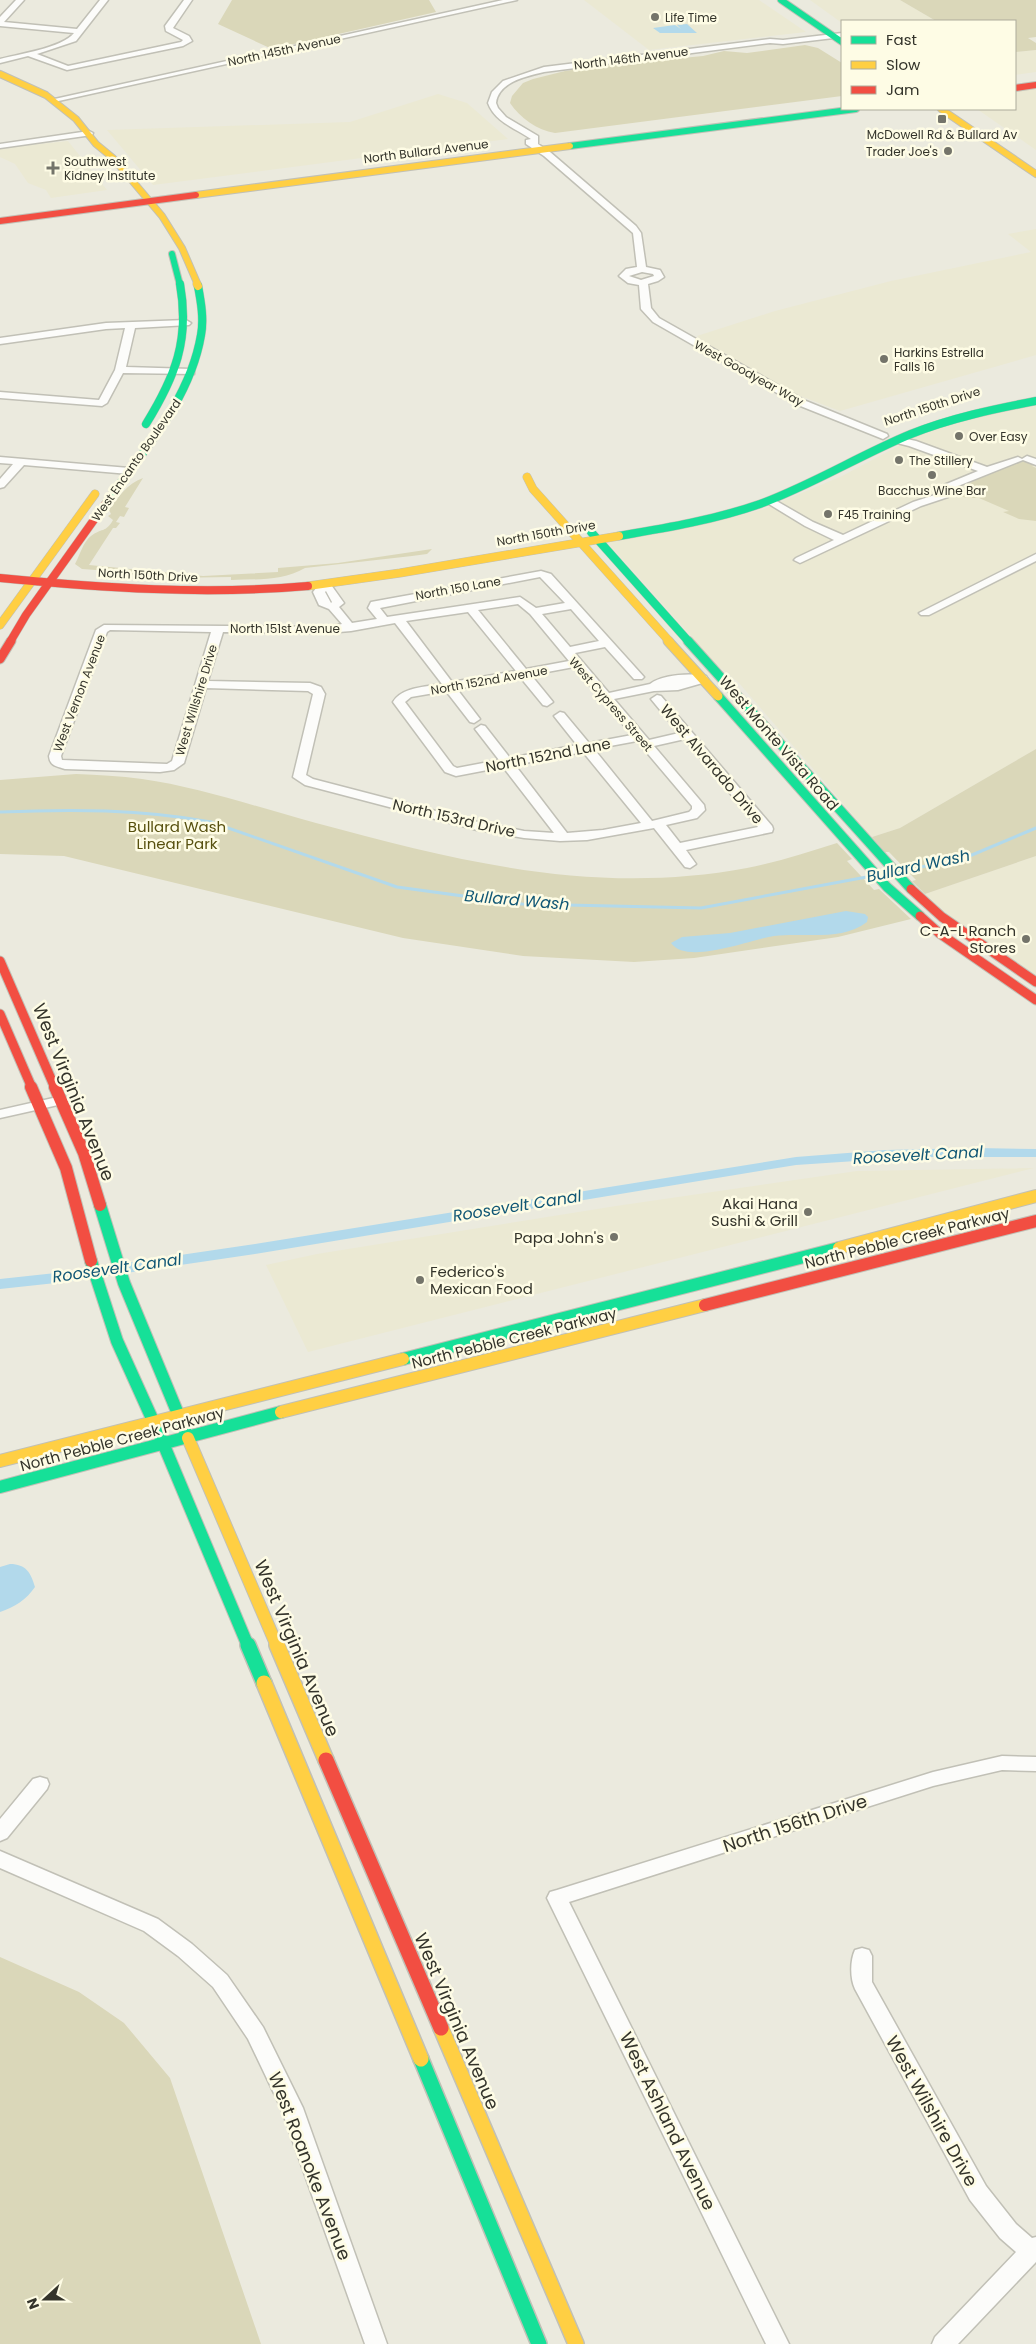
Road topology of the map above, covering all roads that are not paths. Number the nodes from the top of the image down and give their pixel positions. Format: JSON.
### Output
{"nodes":[{"id":1,"x":20,"y":0,"type":"edge"},
{"id":2,"x":104,"y":0,"type":"edge"},
{"id":3,"x":188,"y":0,"type":"edge"},
{"id":4,"x":513,"y":0,"type":"edge"},
{"id":5,"x":781,"y":0,"type":"edge"},
{"id":6,"x":799,"y":0,"type":"edge"},
{"id":7,"x":0,"y":23,"type":"edge"},
{"id":8,"x":80,"y":31,"type":"junction"},
{"id":9,"x":838,"y":34,"type":"edge"},
{"id":10,"x":30,"y":54,"type":"junction"},
{"id":11,"x":0,"y":61,"type":"edge"},
{"id":12,"x":0,"y":66,"type":"edge"},
{"id":13,"x":0,"y":74,"type":"edge"},
{"id":14,"x":1036,"y":78,"type":"edge"},
{"id":15,"x":1016,"y":81,"type":"edge"},
{"id":16,"x":1036,"y":85,"type":"edge"},
{"id":17,"x":1016,"y":88,"type":"edge"},
{"id":18,"x":54,"y":100,"type":"junction"},
{"id":19,"x":841,"y":103,"type":"edge"},
{"id":20,"x":848,"y":110,"type":"edge"},
{"id":21,"x":942,"y":110,"type":"edge"},
{"id":22,"x":776,"y":112,"type":"junction"},
{"id":23,"x":721,"y":119,"type":"junction"},
{"id":24,"x":734,"y":125,"type":"junction"},
{"id":25,"x":89,"y":133,"type":"junction"},
{"id":26,"x":653,"y":136,"type":"junction"},
{"id":27,"x":0,"y":144,"type":"edge"},
{"id":28,"x":538,"y":147,"type":"junction"},
{"id":29,"x":1007,"y":155,"type":"junction"},
{"id":30,"x":398,"y":162,"type":"junction"},
{"id":31,"x":1036,"y":165,"type":"edge"},
{"id":32,"x":1036,"y":174,"type":"edge"},
{"id":33,"x":343,"y":176,"type":"junction"},
{"id":34,"x":141,"y":199,"type":"junction"},
{"id":35,"x":0,"y":214,"type":"edge"},
{"id":36,"x":0,"y":220,"type":"edge"},
{"id":37,"x":642,"y":269,"type":"junction"},
{"id":38,"x":194,"y":275,"type":"junction"},
{"id":39,"x":180,"y":276,"type":"junction"},
{"id":40,"x":643,"y":282,"type":"junction"},
{"id":41,"x":186,"y":323,"type":"junction"},
{"id":42,"x":131,"y":324,"type":"junction"},
{"id":43,"x":0,"y":341,"type":"edge"},
{"id":44,"x":121,"y":366,"type":"junction"},
{"id":45,"x":178,"y":367,"type":"junction"},
{"id":46,"x":192,"y":368,"type":"junction"},
{"id":47,"x":1036,"y":394,"type":"edge"},
{"id":48,"x":0,"y":395,"type":"edge"},
{"id":49,"x":1036,"y":401,"type":"edge"},
{"id":50,"x":139,"y":434,"type":"dead end"},
{"id":51,"x":884,"y":436,"type":"junction"},
{"id":52,"x":897,"y":440,"type":"junction"},
{"id":53,"x":124,"y":455,"type":"dead end"},
{"id":54,"x":0,"y":460,"type":"edge"},
{"id":55,"x":1023,"y":460,"type":"edge"},
{"id":56,"x":20,"y":462,"type":"junction"},
{"id":57,"x":991,"y":469,"type":"junction"},
{"id":58,"x":129,"y":471,"type":"junction"},
{"id":59,"x":527,"y":477,"type":"dead end"},
{"id":60,"x":974,"y":477,"type":"junction"},
{"id":61,"x":107,"y":478,"type":"junction"},
{"id":62,"x":0,"y":486,"type":"edge"},
{"id":63,"x":769,"y":501,"type":"junction"},
{"id":64,"x":594,"y":535,"type":"junction"},
{"id":65,"x":577,"y":538,"type":"junction"},
{"id":66,"x":844,"y":540,"type":"junction"},
{"id":67,"x":1036,"y":557,"type":"edge"},
{"id":68,"x":800,"y":560,"type":"dead end"},
{"id":69,"x":0,"y":569,"type":"edge"},
{"id":70,"x":0,"y":578,"type":"edge"},
{"id":71,"x":44,"y":578,"type":"junction"},
{"id":72,"x":322,"y":581,"type":"junction"},
{"id":73,"x":520,"y":600,"type":"joint"},
{"id":74,"x":574,"y":605,"type":"junction"},
{"id":75,"x":470,"y":607,"type":"junction"},
{"id":76,"x":534,"y":612,"type":"junction"},
{"id":77,"x":925,"y":614,"type":"dead end"},
{"id":78,"x":399,"y":620,"type":"junction"},
{"id":79,"x":385,"y":622,"type":"junction"},
{"id":80,"x":0,"y":625,"type":"edge"},
{"id":81,"x":108,"y":627,"type":"joint"},
{"id":82,"x":218,"y":628,"type":"junction"},
{"id":83,"x":351,"y":628,"type":"junction"},
{"id":84,"x":608,"y":643,"type":"junction"},
{"id":85,"x":566,"y":651,"type":"junction"},
{"id":86,"x":0,"y":659,"type":"edge"},
{"id":87,"x":577,"y":663,"type":"junction"},
{"id":88,"x":524,"y":674,"type":"junction"},
{"id":89,"x":638,"y":676,"type":"dead end"},
{"id":90,"x":718,"y":676,"type":"junction"},
{"id":91,"x":702,"y":679,"type":"junction"},
{"id":92,"x":202,"y":684,"type":"junction"},
{"id":93,"x":450,"y":687,"type":"junction"},
{"id":94,"x":655,"y":693,"type":"junction"},
{"id":95,"x":606,"y":697,"type":"junction"},
{"id":96,"x":547,"y":702,"type":"dead end"},
{"id":97,"x":560,"y":716,"type":"dead end"},
{"id":98,"x":688,"y":735,"type":"junction"},
{"id":99,"x":643,"y":740,"type":"junction"},
{"id":100,"x":586,"y":748,"type":"junction"},
{"id":101,"x":507,"y":764,"type":"junction"},
{"id":102,"x":170,"y":767,"type":"joint"},
{"id":103,"x":456,"y":772,"type":"joint"},
{"id":104,"x":699,"y":810,"type":"joint"},
{"id":105,"x":653,"y":824,"type":"junction"},
{"id":106,"x":563,"y":836,"type":"junction"},
{"id":107,"x":677,"y":848,"type":"junction"},
{"id":108,"x":690,"y":864,"type":"dead end"},
{"id":109,"x":0,"y":962,"type":"edge"},
{"id":110,"x":1036,"y":982,"type":"edge"},
{"id":111,"x":1036,"y":1000,"type":"edge"},
{"id":112,"x":0,"y":1014,"type":"edge"},
{"id":113,"x":62,"y":1100,"type":"junction"},
{"id":114,"x":41,"y":1105,"type":"junction"},
{"id":115,"x":0,"y":1114,"type":"edge"},
{"id":116,"x":1036,"y":1196,"type":"edge"},
{"id":117,"x":1036,"y":1221,"type":"edge"},
{"id":118,"x":179,"y":1414,"type":"junction"},
{"id":119,"x":151,"y":1421,"type":"junction"},
{"id":120,"x":188,"y":1436,"type":"junction"},
{"id":121,"x":163,"y":1443,"type":"junction"},
{"id":122,"x":0,"y":1460,"type":"edge"},
{"id":123,"x":0,"y":1487,"type":"edge"},
{"id":124,"x":1036,"y":1764,"type":"edge"},
{"id":125,"x":40,"y":1784,"type":"dead end"},
{"id":126,"x":0,"y":1833,"type":"edge"},
{"id":127,"x":0,"y":1859,"type":"edge"},
{"id":128,"x":557,"y":1898,"type":"joint"},
{"id":129,"x":862,"y":1956,"type":"dead end"},
{"id":130,"x":1033,"y":2249,"type":"edge"},
{"id":131,"x":953,"y":2341,"type":"edge"},
{"id":132,"x":376,"y":2344,"type":"edge"},
{"id":133,"x":539,"y":2344,"type":"edge"},
{"id":134,"x":576,"y":2344,"type":"edge"},
{"id":135,"x":778,"y":2344,"type":"edge"}],
"edges":[{"from":1,"to":7,"type":"street"},
{"from":2,"to":8,"type":"street"},
{"from":3,"to":10,"type":"street"},
{"from":4,"to":18,"type":"street","name":"North 145th Avenue"},
{"from":5,"to":9,"type":"main road"},
{"from":6,"to":9,"type":"main road"},
{"from":7,"to":8,"type":"street"},
{"from":8,"to":10,"type":"street"},
{"from":9,"to":28,"type":"street","name":"North 146th Avenue"},
{"from":10,"to":11,"type":"street"},
{"from":10,"to":12,"type":"street"},
{"from":13,"to":18,"type":"main road","name":"West Encanto Boulevard"},
{"from":14,"to":15,"type":"main road"},
{"from":16,"to":17,"type":"main road"},
{"from":18,"to":25,"type":"main road","name":"West Encanto Boulevard"},
{"from":19,"to":22,"type":"main road","name":"North Bullard Avenue"},
{"from":20,"to":24,"type":"main road","name":"North Bullard Avenue"},
{"from":21,"to":29,"type":"main road"},
{"from":22,"to":23,"type":"main road","name":"North Bullard Avenue"},
{"from":22,"to":24,"type":"main road"},
{"from":23,"to":26,"type":"main road"},
{"from":23,"to":28,"type":"main road","name":"North Bullard Avenue"},
{"from":24,"to":26,"type":"main road","name":"North Bullard Avenue"},
{"from":25,"to":27,"type":"street"},
{"from":25,"to":34,"type":"main road","name":"West Encanto Boulevard"},
{"from":26,"to":28,"type":"main road","name":"North Bullard Avenue"},
{"from":28,"to":30,"type":"main road","name":"North Bullard Avenue"},
{"from":28,"to":33,"type":"main road","name":"North Bullard Avenue"},
{"from":28,"to":37,"type":"street"},
{"from":29,"to":31,"type":"main road"},
{"from":29,"to":32,"type":"main road"},
{"from":30,"to":33,"type":"main road"},
{"from":30,"to":34,"type":"main road","name":"North Bullard Avenue"},
{"from":33,"to":34,"type":"main road","name":"North Bullard Avenue"},
{"from":34,"to":35,"type":"main road","name":"North Bullard Avenue"},
{"from":34,"to":36,"type":"main road","name":"North Bullard Avenue"},
{"from":34,"to":38,"type":"main road","name":"West Encanto Boulevard"},
{"from":34,"to":39,"type":"main road","name":"West Encanto Boulevard"},
{"from":37,"to":40,"type":"street"},
{"from":37,"to":40,"type":"street"},
{"from":38,"to":39,"type":"main road"},
{"from":38,"to":46,"type":"main road","name":"West Encanto Boulevard"},
{"from":39,"to":41,"type":"main road","name":"West Encanto Boulevard"},
{"from":40,"to":51,"type":"street","name":"West Goodyear Way"},
{"from":41,"to":42,"type":"street"},
{"from":41,"to":45,"type":"main road","name":"West Encanto Boulevard"},
{"from":42,"to":43,"type":"street"},
{"from":42,"to":44,"type":"street"},
{"from":44,"to":45,"type":"street"},
{"from":44,"to":48,"type":"street"},
{"from":45,"to":46,"type":"street"},
{"from":45,"to":50,"type":"main road","name":"West Encanto Boulevard"},
{"from":46,"to":58,"type":"main road","name":"West Encanto Boulevard"},
{"from":47,"to":51,"type":"main road","name":"North 150th Drive"},
{"from":49,"to":52,"type":"main road","name":"North 150th Drive"},
{"from":51,"to":52,"type":"main road"},
{"from":51,"to":64,"type":"main road","name":"North 150th Drive"},
{"from":52,"to":57,"type":"street"},
{"from":52,"to":60,"type":"street"},
{"from":52,"to":63,"type":"main road","name":"North 150th Drive"},
{"from":53,"to":61,"type":"main road","name":"West Encanto Boulevard"},
{"from":54,"to":56,"type":"street"},
{"from":55,"to":57,"type":"street"},
{"from":56,"to":61,"type":"street"},
{"from":56,"to":62,"type":"street"},
{"from":57,"to":60,"type":"street"},
{"from":58,"to":61,"type":"street"},
{"from":58,"to":71,"type":"main road","name":"West Encanto Boulevard"},
{"from":59,"to":65,"type":"main road","name":"West Monte Vista Road"},
{"from":60,"to":66,"type":"street"},
{"from":61,"to":71,"type":"main road","name":"West Encanto Boulevard"},
{"from":63,"to":64,"type":"main road","name":"North 150th Drive"},
{"from":63,"to":66,"type":"street"},
{"from":64,"to":65,"type":"main road","name":"North 150th Drive"},
{"from":64,"to":90,"type":"main road","name":"West Monte Vista Road"},
{"from":65,"to":72,"type":"main road","name":"North 150th Drive"},
{"from":65,"to":91,"type":"main road","name":"West Monte Vista Road"},
{"from":66,"to":68,"type":"street"},
{"from":67,"to":77,"type":"street"},
{"from":69,"to":71,"type":"main road"},
{"from":70,"to":71,"type":"main road"},
{"from":71,"to":72,"type":"main road","name":"North 150th Drive"},
{"from":71,"to":80,"type":"main road"},
{"from":71,"to":86,"type":"main road"},
{"from":72,"to":83,"type":"street"},
{"from":73,"to":75,"type":"street","name":"North 151st Avenue"},
{"from":73,"to":76,"type":"street","name":"West Cypress Street"},
{"from":74,"to":76,"type":"street"},
{"from":74,"to":79,"type":"street","name":"North 150 Lane"},
{"from":74,"to":84,"type":"street"},
{"from":75,"to":78,"type":"street","name":"North 151st Avenue"},
{"from":75,"to":88,"type":"street"},
{"from":76,"to":85,"type":"street","name":"West Cypress Street"},
{"from":78,"to":79,"type":"street","name":"North 151st Avenue"},
{"from":78,"to":93,"type":"street"},
{"from":79,"to":83,"type":"street","name":"North 151st Avenue"},
{"from":81,"to":82,"type":"street","name":"North 151st Avenue"},
{"from":81,"to":102,"type":"street","name":"West Vernon Avenue"},
{"from":82,"to":83,"type":"street","name":"North 151st Avenue"},
{"from":82,"to":92,"type":"street","name":"West Willshire Drive"},
{"from":84,"to":85,"type":"street"},
{"from":84,"to":89,"type":"street"},
{"from":85,"to":87,"type":"street","name":"West Cypress Street"},
{"from":87,"to":88,"type":"street","name":"North 152nd Avenue"},
{"from":87,"to":95,"type":"street","name":"West Cypress Street"},
{"from":88,"to":93,"type":"street","name":"North 152nd Avenue"},
{"from":88,"to":96,"type":"street"},
{"from":90,"to":91,"type":"main road"},
{"from":90,"to":110,"type":"main road","name":"West Monte Vista Road"},
{"from":91,"to":94,"type":"street"},
{"from":91,"to":111,"type":"main road","name":"West Monte Vista Road"},
{"from":92,"to":102,"type":"street","name":"West Willshire Drive"},
{"from":92,"to":106,"type":"street","name":"North 153rd Drive"},
{"from":93,"to":101,"type":"street"},
{"from":93,"to":103,"type":"street","name":"North 152nd Avenue"},
{"from":94,"to":95,"type":"street"},
{"from":94,"to":98,"type":"street","name":"West Alvarado Drive"},
{"from":95,"to":99,"type":"street","name":"West Cypress Street"},
{"from":97,"to":100,"type":"street"},
{"from":98,"to":99,"type":"street","name":"North 152nd Lane"},
{"from":98,"to":107,"type":"street","name":"West Alvarado Drive"},
{"from":99,"to":100,"type":"street","name":"North 152nd Lane"},
{"from":99,"to":104,"type":"street","name":"West Cypress Street"},
{"from":100,"to":101,"type":"street","name":"North 152nd Lane"},
{"from":100,"to":105,"type":"street"},
{"from":101,"to":103,"type":"street","name":"North 152nd Lane"},
{"from":101,"to":106,"type":"street"},
{"from":104,"to":105,"type":"street","name":"North 153rd Drive"},
{"from":105,"to":106,"type":"street","name":"North 153rd Drive"},
{"from":105,"to":107,"type":"street"},
{"from":107,"to":108,"type":"street"},
{"from":109,"to":113,"type":"main road","name":"West Virginia Avenue"},
{"from":112,"to":114,"type":"main road"},
{"from":113,"to":114,"type":"street"},
{"from":113,"to":118,"type":"main road","name":"West Virginia Avenue"},
{"from":114,"to":115,"type":"street"},
{"from":114,"to":119,"type":"main road"},
{"from":116,"to":118,"type":"main road","name":"North Pebble Creek Parkway"},
{"from":117,"to":120,"type":"main road","name":"North Pebble Creek Parkway"},
{"from":118,"to":119,"type":"main road","name":"North Pebble Creek Parkway"},
{"from":118,"to":120,"type":"main road","name":"West Virginia Avenue"},
{"from":119,"to":121,"type":"main road"},
{"from":119,"to":122,"type":"main road","name":"North Pebble Creek Parkway"},
{"from":120,"to":121,"type":"main road","name":"North Pebble Creek Parkway"},
{"from":120,"to":134,"type":"main road","name":"West Virginia Avenue"},
{"from":121,"to":123,"type":"main road","name":"North Pebble Creek Parkway"},
{"from":121,"to":133,"type":"main road"},
{"from":124,"to":128,"type":"street","name":"North 156th Drive"},
{"from":125,"to":126,"type":"street"},
{"from":127,"to":132,"type":"street","name":"West Roanoke Avenue"},
{"from":128,"to":135,"type":"street","name":"West Ashland Avenue"},
{"from":129,"to":130,"type":"street","name":"West Wilshire Drive"},
{"from":130,"to":131,"type":"street"}]}
